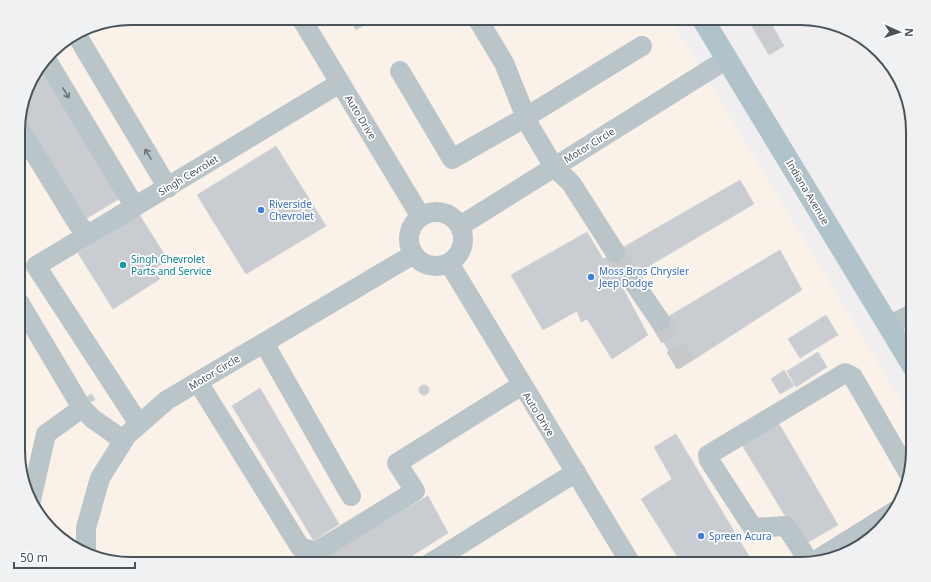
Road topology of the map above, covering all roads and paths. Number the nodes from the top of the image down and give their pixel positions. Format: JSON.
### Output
{"nodes":[{"id":1,"x":305,"y":25,"type":"edge"},
{"id":2,"x":481,"y":25,"type":"edge"},
{"id":3,"x":705,"y":25,"type":"edge"},
{"id":4,"x":79,"y":39,"type":"edge"},
{"id":5,"x":642,"y":46,"type":"dead end"},
{"id":6,"x":723,"y":62,"type":"junction"},
{"id":7,"x":49,"y":64,"type":"edge"},
{"id":8,"x":400,"y":71,"type":"dead end"},
{"id":9,"x":340,"y":83,"type":"junction"},
{"id":10,"x":526,"y":117,"type":"junction"},
{"id":11,"x":25,"y":138,"type":"edge"},
{"id":12,"x":554,"y":167,"type":"junction"},
{"id":13,"x":168,"y":188,"type":"junction"},
{"id":14,"x":135,"y":207,"type":"junction"},
{"id":15,"x":421,"y":217,"type":"junction"},
{"id":16,"x":460,"y":226,"type":"junction"},
{"id":17,"x":88,"y":235,"type":"junction"},
{"id":18,"x":614,"y":252,"type":"tunnel mouth"},
{"id":19,"x":414,"y":254,"type":"junction"},
{"id":20,"x":449,"y":263,"type":"junction"},
{"id":21,"x":630,"y":277,"type":"tunnel mouth"},
{"id":22,"x":25,"y":312,"type":"edge"},
{"id":23,"x":906,"y":316,"type":"edge"},
{"id":24,"x":660,"y":321,"type":"tunnel mouth"},
{"id":25,"x":889,"y":326,"type":"junction"},
{"id":26,"x":264,"y":343,"type":"junction"},
{"id":27,"x":906,"y":354,"type":"edge"},
{"id":28,"x":198,"y":382,"type":"junction"},
{"id":29,"x":522,"y":385,"type":"junction"},
{"id":30,"x":82,"y":408,"type":"junction"},
{"id":31,"x":139,"y":424,"type":"junction"},
{"id":32,"x":124,"y":440,"type":"junction"},
{"id":33,"x":905,"y":466,"type":"edge"},
{"id":34,"x":576,"y":472,"type":"junction"},
{"id":35,"x":33,"y":491,"type":"edge"},
{"id":36,"x":351,"y":496,"type":"dead end"},
{"id":37,"x":881,"y":520,"type":"edge"},
{"id":38,"x":86,"y":547,"type":"edge"},
{"id":39,"x":828,"y":553,"type":"edge"},
{"id":40,"x":318,"y":557,"type":"edge"},
{"id":41,"x":321,"y":557,"type":"edge"},
{"id":42,"x":440,"y":557,"type":"edge"},
{"id":43,"x":627,"y":557,"type":"edge"},
{"id":44,"x":806,"y":557,"type":"edge"}],
"edges":[{"from":1,"to":9,"type":"street","name":"Auto Drive"},
{"from":2,"to":10,"type":"street"},
{"from":3,"to":6,"type":"main road","name":"Indiana Avenue"},
{"from":13,"to":4,"type":"street","one_way":true},
{"from":5,"to":10,"type":"street"},
{"from":6,"to":12,"type":"street","name":"Motor Circle"},
{"from":6,"to":25,"type":"main road","name":"Indiana Avenue"},
{"from":7,"to":14,"type":"street","one_way":true},
{"from":8,"to":10,"type":"street"},
{"from":9,"to":13,"type":"street","name":"Singh Cevrolet"},
{"from":9,"to":15,"type":"street","name":"Auto Drive"},
{"from":10,"to":12,"type":"street"},
{"from":11,"to":17,"type":"street"},
{"from":12,"to":16,"type":"street","name":"Motor Circle"},
{"from":12,"to":18,"type":"street"},
{"from":13,"to":14,"type":"street","name":"Singh Cevrolet"},
{"from":14,"to":17,"type":"street","name":"Singh Cevrolet"},
{"from":15,"to":16,"type":"street"},
{"from":15,"to":19,"type":"street"},
{"from":16,"to":20,"type":"street"},
{"from":17,"to":31,"type":"street","name":"Singh Cevrolet"},
{"from":19,"to":20,"type":"street"},
{"from":19,"to":26,"type":"street","name":"Motor Circle"},
{"from":20,"to":29,"type":"street","name":"Auto Drive"},
{"from":21,"to":24,"type":"street"},
{"from":22,"to":30,"type":"street"},
{"from":23,"to":25,"type":"street"},
{"from":25,"to":27,"type":"main road","name":"Indiana Avenue"},
{"from":26,"to":28,"type":"street","name":"Motor Circle"},
{"from":26,"to":36,"type":"street"},
{"from":28,"to":31,"type":"street","name":"Motor Circle"},
{"from":28,"to":40,"type":"street"},
{"from":29,"to":34,"type":"street","name":"Auto Drive"},
{"from":29,"to":41,"type":"street"},
{"from":30,"to":32,"type":"street"},
{"from":30,"to":35,"type":"street"},
{"from":31,"to":32,"type":"street","name":"Motor Circle"},
{"from":32,"to":38,"type":"street","name":"Motor Circle"},
{"from":33,"to":44,"type":"street"},
{"from":34,"to":42,"type":"street"},
{"from":34,"to":43,"type":"street","name":"Auto Drive"},
{"from":37,"to":39,"type":"street"}]}
